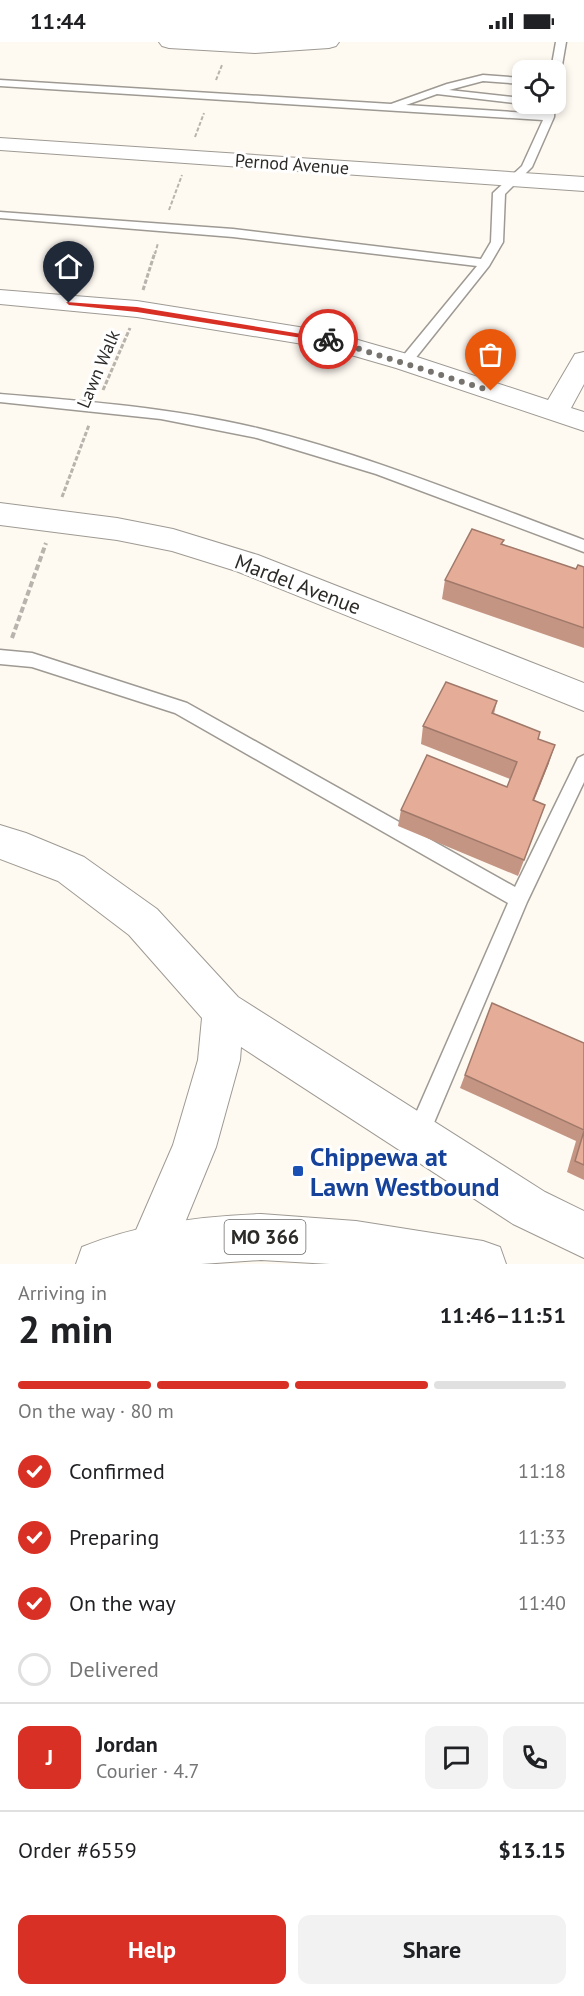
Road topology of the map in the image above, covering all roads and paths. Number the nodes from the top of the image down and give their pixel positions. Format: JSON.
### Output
{"nodes":[{"id":1,"x":169,"y":42,"type":"edge"},
{"id":2,"x":329,"y":42,"type":"edge"},
{"id":3,"x":561,"y":42,"type":"edge"},
{"id":4,"x":308,"y":43,"type":"edge"},
{"id":5,"x":229,"y":46,"type":"junction"},
{"id":6,"x":558,"y":60,"type":"edge"},
{"id":7,"x":512,"y":80,"type":"edge"},
{"id":8,"x":0,"y":83,"type":"edge"},
{"id":9,"x":436,"y":91,"type":"junction"},
{"id":10,"x":210,"y":96,"type":"junction"},
{"id":11,"x":512,"y":100,"type":"edge"},
{"id":12,"x":393,"y":107,"type":"junction"},
{"id":13,"x":549,"y":114,"type":"edge"},
{"id":14,"x":549,"y":117,"type":"junction"},
{"id":15,"x":0,"y":144,"type":"edge"},
{"id":16,"x":188,"y":157,"type":"junction"},
{"id":17,"x":512,"y":180,"type":"junction"},
{"id":18,"x":584,"y":184,"type":"edge"},
{"id":19,"x":0,"y":215,"type":"edge"},
{"id":20,"x":163,"y":227,"type":"junction"},
{"id":21,"x":485,"y":263,"type":"junction"},
{"id":22,"x":0,"y":297,"type":"edge"},
{"id":23,"x":137,"y":309,"type":"junction"},
{"id":24,"x":584,"y":360,"type":"edge"},
{"id":25,"x":405,"y":362,"type":"junction"},
{"id":26,"x":0,"y":398,"type":"edge"},
{"id":27,"x":96,"y":407,"type":"junction"},
{"id":28,"x":555,"y":412,"type":"junction"},
{"id":29,"x":584,"y":422,"type":"edge"},
{"id":30,"x":0,"y":514,"type":"edge"},
{"id":31,"x":54,"y":519,"type":"junction"},
{"id":32,"x":584,"y":546,"type":"edge"},
{"id":33,"x":3,"y":657,"type":"edge"},
{"id":34,"x":584,"y":697,"type":"edge"},
{"id":35,"x":584,"y":763,"type":"edge"},
{"id":36,"x":0,"y":842,"type":"edge"},
{"id":37,"x":519,"y":898,"type":"junction"},
{"id":38,"x":223,"y":1011,"type":"junction"},
{"id":39,"x":417,"y":1136,"type":"junction"},
{"id":40,"x":584,"y":1235,"type":"edge"},
{"id":41,"x":150,"y":1251,"type":"junction"},
{"id":42,"x":375,"y":1256,"type":"edge"},
{"id":43,"x":99,"y":1264,"type":"edge"},
{"id":44,"x":483,"y":1264,"type":"edge"}],
"edges":[{"from":1,"to":5,"type":"street"},
{"from":2,"to":4,"type":"street"},
{"from":3,"to":6,"type":"lane"},
{"from":4,"to":5,"type":"street"},
{"from":5,"to":10,"type":"path","name":"Lawn Walk"},
{"from":7,"to":9,"type":"lane"},
{"from":8,"to":10,"type":"lane"},
{"from":9,"to":11,"type":"lane"},
{"from":9,"to":12,"type":"lane"},
{"from":10,"to":12,"type":"lane"},
{"from":10,"to":16,"type":"path","name":"Lawn Walk"},
{"from":12,"to":14,"type":"lane"},
{"from":13,"to":14,"type":"lane"},
{"from":14,"to":17,"type":"lane"},
{"from":15,"to":16,"type":"street","name":"Pernod Avenue"},
{"from":16,"to":17,"type":"street","name":"Pernod Avenue"},
{"from":16,"to":20,"type":"path","name":"Lawn Walk"},
{"from":17,"to":18,"type":"street","name":"Pernod Avenue"},
{"from":17,"to":21,"type":"lane"},
{"from":19,"to":20,"type":"lane"},
{"from":20,"to":21,"type":"lane"},
{"from":20,"to":23,"type":"path","name":"Lawn Walk"},
{"from":21,"to":25,"type":"lane"},
{"from":22,"to":23,"type":"street"},
{"from":23,"to":25,"type":"street"},
{"from":23,"to":27,"type":"path","name":"Lawn Walk"},
{"from":24,"to":28,"type":"street"},
{"from":25,"to":28,"type":"street"},
{"from":26,"to":27,"type":"lane"},
{"from":27,"to":31,"type":"path","name":"Lawn Walk"},
{"from":27,"to":32,"type":"lane"},
{"from":28,"to":29,"type":"street"},
{"from":30,"to":31,"type":"street","name":"Mardel Avenue"},
{"from":31,"to":33,"type":"path","name":"Lawn Walk"},
{"from":31,"to":34,"type":"street","name":"Mardel Avenue"},
{"from":33,"to":37,"type":"lane"},
{"from":35,"to":37,"type":"lane"},
{"from":36,"to":38,"type":"street"},
{"from":37,"to":39,"type":"lane"},
{"from":38,"to":39,"type":"street"},
{"from":38,"to":41,"type":"street"},
{"from":39,"to":40,"type":"street"},
{"from":41,"to":42,"type":"street","number":"MO 366"},
{"from":41,"to":43,"type":"street","number":"MO 366"},
{"from":42,"to":44,"type":"street","number":"MO 366"}]}
